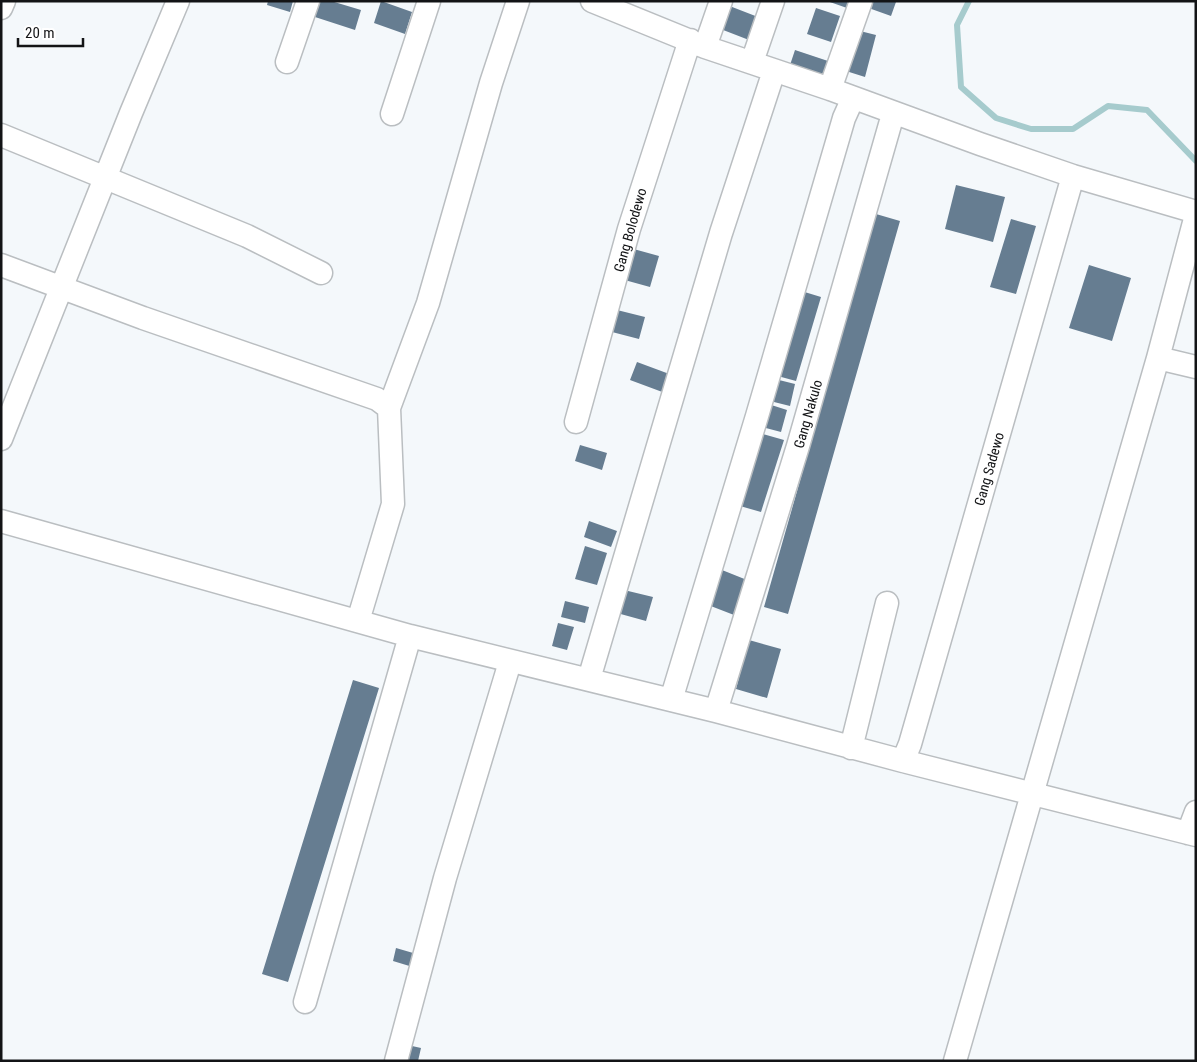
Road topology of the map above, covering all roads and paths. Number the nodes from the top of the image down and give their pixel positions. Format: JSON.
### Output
{"nodes":[{"id":1,"x":4,"y":1,"type":"edge"},
{"id":2,"x":178,"y":1,"type":"edge"},
{"id":3,"x":308,"y":1,"type":"edge"},
{"id":4,"x":428,"y":1,"type":"edge"},
{"id":5,"x":518,"y":1,"type":"edge"},
{"id":6,"x":592,"y":1,"type":"edge"},
{"id":7,"x":721,"y":1,"type":"edge"},
{"id":8,"x":773,"y":1,"type":"edge"},
{"id":9,"x":860,"y":1,"type":"edge"},
{"id":10,"x":1,"y":8,"type":"edge"},
{"id":11,"x":627,"y":8,"type":"edge"},
{"id":12,"x":697,"y":43,"type":"junction"},
{"id":13,"x":287,"y":62,"type":"dead end"},
{"id":14,"x":752,"y":62,"type":"junction"},
{"id":15,"x":774,"y":71,"type":"junction"},
{"id":16,"x":830,"y":89,"type":"junction"},
{"id":17,"x":853,"y":98,"type":"junction"},
{"id":18,"x":392,"y":114,"type":"dead end"},
{"id":19,"x":893,"y":114,"type":"junction"},
{"id":20,"x":1,"y":135,"type":"edge"},
{"id":21,"x":1073,"y":176,"type":"junction"},
{"id":22,"x":106,"y":177,"type":"junction"},
{"id":23,"x":1196,"y":214,"type":"edge"},
{"id":24,"x":1,"y":265,"type":"edge"},
{"id":25,"x":321,"y":273,"type":"dead end"},
{"id":26,"x":62,"y":287,"type":"junction"},
{"id":27,"x":1158,"y":358,"type":"junction"},
{"id":28,"x":1196,"y":367,"type":"edge"},
{"id":29,"x":389,"y":408,"type":"junction"},
{"id":30,"x":576,"y":422,"type":"dead end"},
{"id":31,"x":1,"y":439,"type":"edge"},
{"id":32,"x":1,"y":521,"type":"edge"},
{"id":33,"x":887,"y":603,"type":"dead end"},
{"id":34,"x":358,"y":621,"type":"junction"},
{"id":35,"x":410,"y":636,"type":"junction"},
{"id":36,"x":510,"y":662,"type":"junction"},
{"id":37,"x":589,"y":679,"type":"junction"},
{"id":38,"x":671,"y":700,"type":"junction"},
{"id":39,"x":716,"y":711,"type":"junction"},
{"id":40,"x":851,"y":748,"type":"junction"},
{"id":41,"x":902,"y":761,"type":"junction"},
{"id":42,"x":1033,"y":795,"type":"junction"},
{"id":43,"x":1193,"y":827,"type":"edge"},
{"id":44,"x":305,"y":1002,"type":"dead end"},
{"id":45,"x":396,"y":1061,"type":"edge"},
{"id":46,"x":955,"y":1061,"type":"edge"}],
"edges":[{"from":1,"to":10,"type":"street"},
{"from":2,"to":22,"type":"street"},
{"from":3,"to":13,"type":"street"},
{"from":4,"to":18,"type":"street"},
{"from":5,"to":29,"type":"street"},
{"from":6,"to":11,"type":"street"},
{"from":7,"to":12,"type":"street","name":"Gang Bolodewo"},
{"from":8,"to":14,"type":"street"},
{"from":9,"to":16,"type":"street"},
{"from":11,"to":12,"type":"street"},
{"from":12,"to":14,"type":"street"},
{"from":12,"to":30,"type":"street","name":"Gang Bolodewo"},
{"from":14,"to":15,"type":"street"},
{"from":15,"to":16,"type":"street"},
{"from":15,"to":37,"type":"street"},
{"from":16,"to":17,"type":"street"},
{"from":17,"to":19,"type":"street"},
{"from":17,"to":38,"type":"street"},
{"from":19,"to":21,"type":"street"},
{"from":19,"to":39,"type":"street","name":"Gang Nakulo"},
{"from":20,"to":22,"type":"street"},
{"from":21,"to":23,"type":"street"},
{"from":21,"to":41,"type":"street","name":"Gang Sadewo"},
{"from":22,"to":25,"type":"street"},
{"from":22,"to":26,"type":"street"},
{"from":23,"to":27,"type":"street"},
{"from":24,"to":26,"type":"street"},
{"from":26,"to":29,"type":"street"},
{"from":26,"to":31,"type":"street"},
{"from":27,"to":28,"type":"street"},
{"from":27,"to":42,"type":"street"},
{"from":29,"to":34,"type":"street"},
{"from":32,"to":34,"type":"street"},
{"from":33,"to":40,"type":"street"},
{"from":34,"to":35,"type":"street"},
{"from":35,"to":36,"type":"street"},
{"from":35,"to":44,"type":"street"},
{"from":36,"to":37,"type":"street"},
{"from":36,"to":45,"type":"street"},
{"from":37,"to":38,"type":"street"},
{"from":38,"to":39,"type":"street"},
{"from":39,"to":40,"type":"street"},
{"from":40,"to":41,"type":"street"},
{"from":41,"to":42,"type":"street"},
{"from":42,"to":43,"type":"street"},
{"from":42,"to":46,"type":"street"}]}
